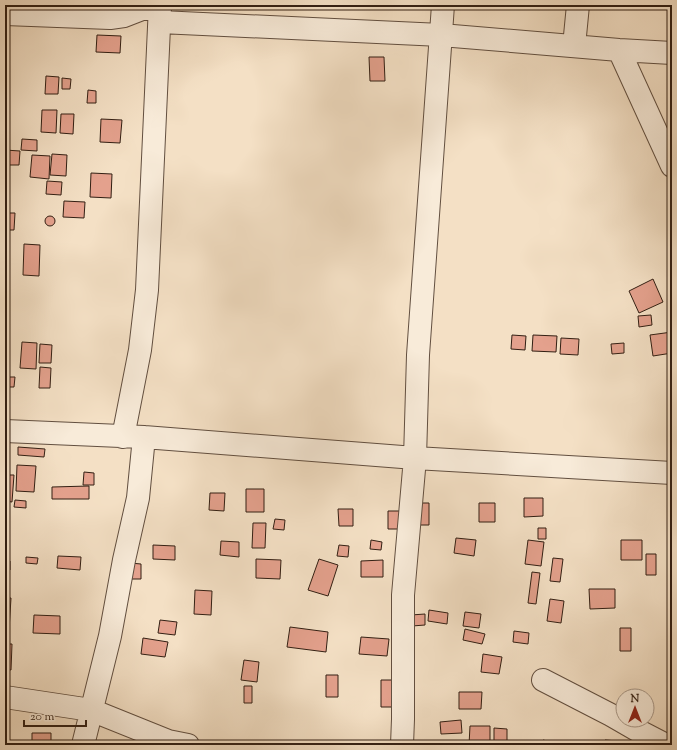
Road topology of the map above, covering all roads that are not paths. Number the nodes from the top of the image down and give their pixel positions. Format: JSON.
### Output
{"nodes":[{"id":1,"x":443,"y":5,"type":"edge"},
{"id":2,"x":578,"y":5,"type":"edge"},
{"id":3,"x":160,"y":12,"type":"edge"},
{"id":4,"x":5,"y":14,"type":"edge"},
{"id":5,"x":441,"y":36,"type":"junction"},
{"id":6,"x":574,"y":46,"type":"junction"},
{"id":7,"x":619,"y":50,"type":"junction"},
{"id":8,"x":672,"y":53,"type":"edge"},
{"id":9,"x":672,"y":166,"type":"edge"},
{"id":10,"x":5,"y":431,"type":"edge"},
{"id":11,"x":133,"y":437,"type":"junction"},
{"id":12,"x":415,"y":458,"type":"junction"},
{"id":13,"x":672,"y":473,"type":"edge"},
{"id":14,"x":544,"y":680,"type":"dead end"},
{"id":15,"x":5,"y":697,"type":"edge"},
{"id":16,"x":91,"y":710,"type":"junction"},
{"id":17,"x":83,"y":745,"type":"edge"},
{"id":18,"x":188,"y":745,"type":"edge"},
{"id":19,"x":402,"y":745,"type":"edge"},
{"id":20,"x":666,"y":745,"type":"edge"}],
"edges":[{"from":1,"to":5,"type":"street"},
{"from":2,"to":6,"type":"street"},
{"from":3,"to":4,"type":"street"},
{"from":3,"to":5,"type":"street"},
{"from":3,"to":11,"type":"street"},
{"from":5,"to":6,"type":"street"},
{"from":5,"to":12,"type":"street"},
{"from":6,"to":7,"type":"street"},
{"from":7,"to":8,"type":"street"},
{"from":7,"to":9,"type":"street"},
{"from":10,"to":11,"type":"street"},
{"from":11,"to":12,"type":"street"},
{"from":11,"to":16,"type":"street"},
{"from":12,"to":13,"type":"street"},
{"from":12,"to":19,"type":"street"},
{"from":14,"to":20,"type":"street"},
{"from":15,"to":16,"type":"street"},
{"from":16,"to":17,"type":"street"},
{"from":16,"to":18,"type":"street"}]}
